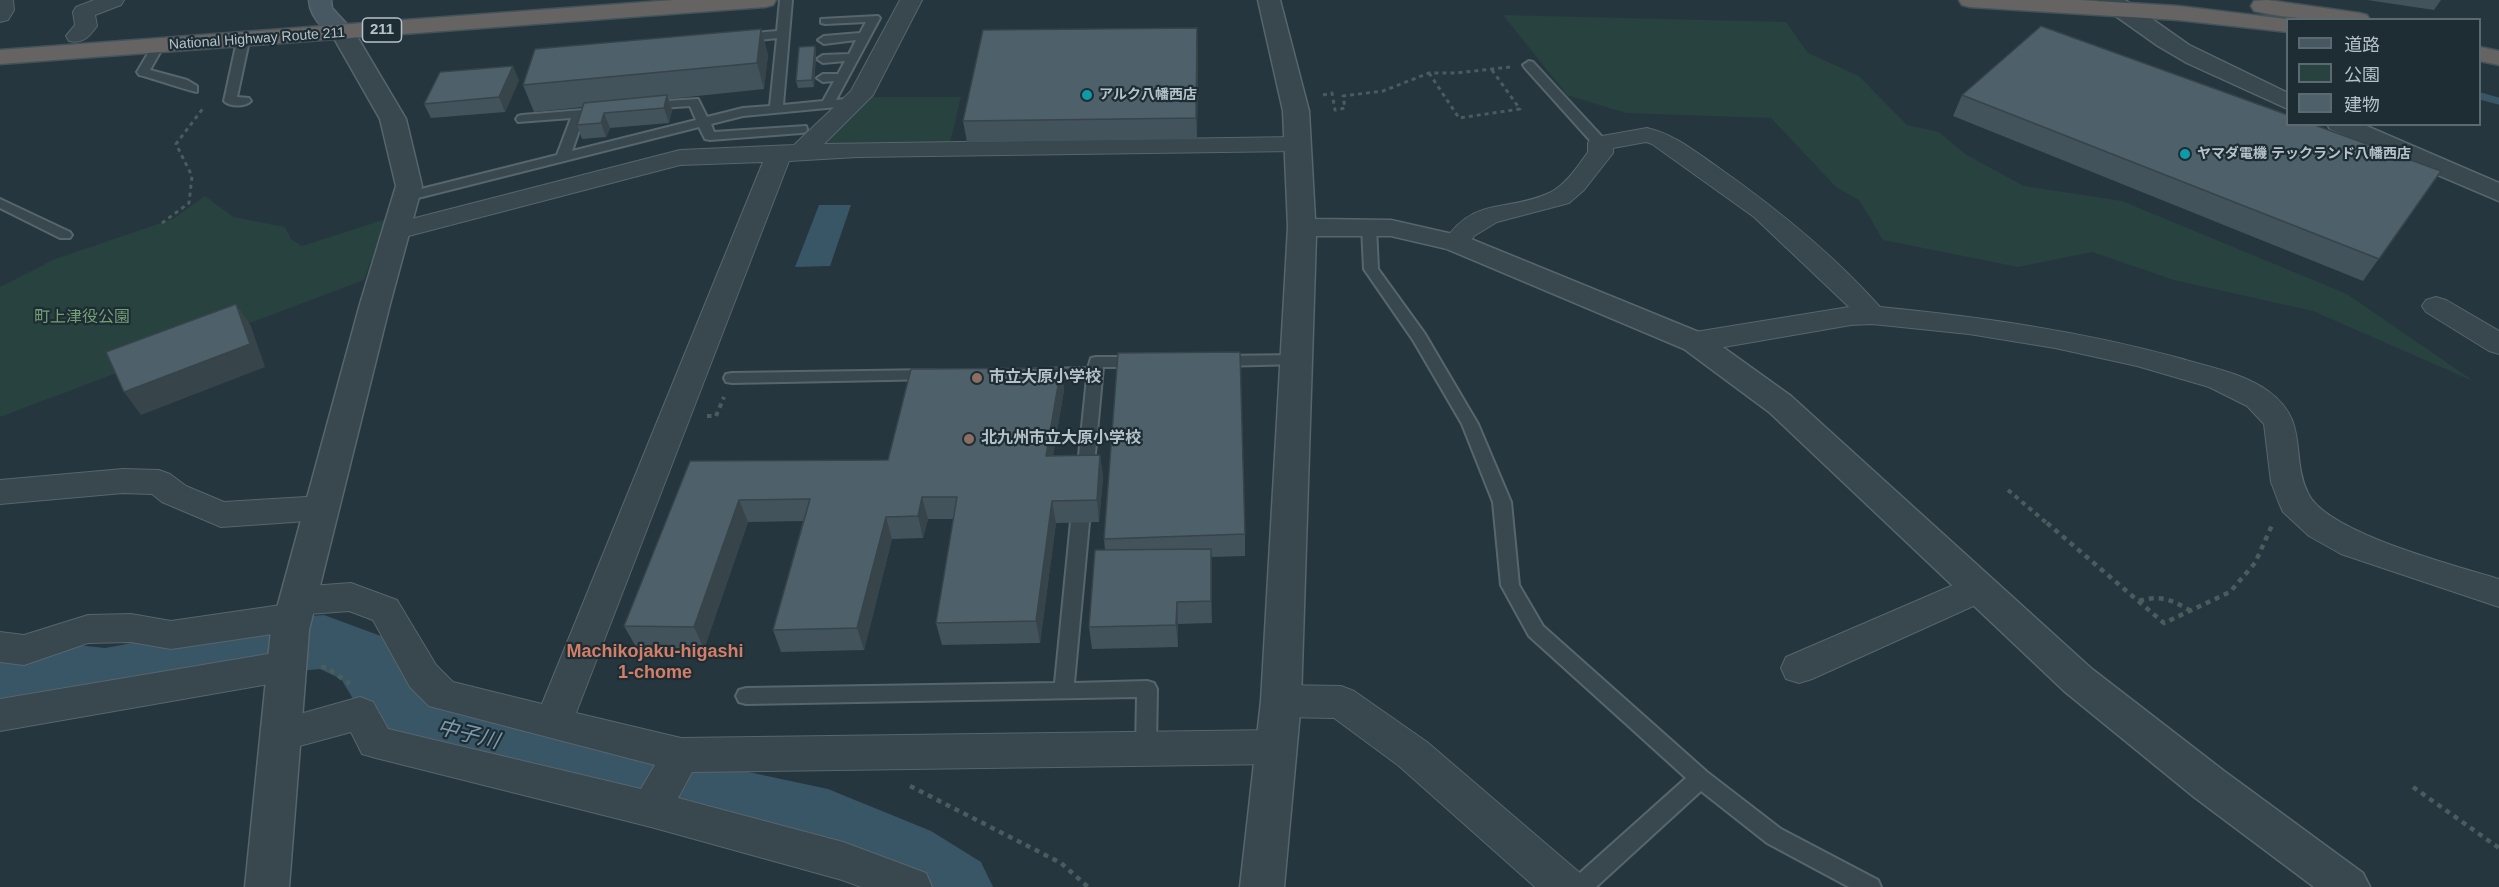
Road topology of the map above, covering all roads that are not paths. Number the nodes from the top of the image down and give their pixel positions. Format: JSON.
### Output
{"nodes":[{"id":1,"x":2,"y":0,"type":"edge"},
{"id":2,"x":113,"y":0,"type":"edge"},
{"id":3,"x":546,"y":0,"type":"edge"},
{"id":4,"x":765,"y":0,"type":"edge"},
{"id":5,"x":786,"y":0,"type":"edge"},
{"id":6,"x":911,"y":0,"type":"edge"},
{"id":7,"x":1269,"y":0,"type":"edge"},
{"id":8,"x":1970,"y":0,"type":"edge"},
{"id":9,"x":2200,"y":0,"type":"edge"},
{"id":10,"x":2119,"y":3,"type":"edge"},
{"id":11,"x":0,"y":15,"type":"edge"},
{"id":12,"x":331,"y":17,"type":"edge"},
{"id":13,"x":2343,"y":18,"type":"edge"},
{"id":14,"x":825,"y":21,"type":"dead end"},
{"id":15,"x":2286,"y":25,"type":"edge"},
{"id":16,"x":783,"y":34,"type":"junction"},
{"id":17,"x":77,"y":36,"type":"junction"},
{"id":18,"x":864,"y":36,"type":"junction"},
{"id":19,"x":724,"y":39,"type":"edge"},
{"id":20,"x":2481,"y":39,"type":"edge"},
{"id":21,"x":0,"y":40,"type":"edge"},
{"id":22,"x":824,"y":40,"type":"dead end"},
{"id":23,"x":243,"y":41,"type":"junction"},
{"id":24,"x":2499,"y":42,"type":"edge"},
{"id":25,"x":157,"y":47,"type":"junction"},
{"id":26,"x":2481,"y":54,"type":"edge"},
{"id":27,"x":0,"y":57,"type":"edge"},
{"id":28,"x":853,"y":57,"type":"junction"},
{"id":29,"x":2499,"y":58,"type":"edge"},
{"id":30,"x":823,"y":59,"type":"dead end"},
{"id":31,"x":1529,"y":64,"type":"road end"},
{"id":32,"x":843,"y":77,"type":"junction"},
{"id":33,"x":823,"y":78,"type":"dead end"},
{"id":34,"x":192,"y":89,"type":"road end"},
{"id":35,"x":245,"y":101,"type":"dead end"},
{"id":36,"x":2286,"y":101,"type":"edge"},
{"id":37,"x":854,"y":102,"type":"junction"},
{"id":38,"x":828,"y":104,"type":"junction"},
{"id":39,"x":637,"y":108,"type":"edge"},
{"id":40,"x":776,"y":109,"type":"junction"},
{"id":41,"x":614,"y":110,"type":"edge"},
{"id":42,"x":579,"y":113,"type":"junction"},
{"id":43,"x":522,"y":119,"type":"dead end"},
{"id":44,"x":703,"y":122,"type":"junction"},
{"id":45,"x":2344,"y":126,"type":"edge"},
{"id":46,"x":1600,"y":143,"type":"junction"},
{"id":47,"x":1296,"y":144,"type":"junction"},
{"id":48,"x":794,"y":145,"type":"junction"},
{"id":49,"x":563,"y":157,"type":"junction"},
{"id":50,"x":2499,"y":193,"type":"edge"},
{"id":51,"x":406,"y":197,"type":"junction"},
{"id":52,"x":0,"y":203,"type":"edge"},
{"id":53,"x":1368,"y":227,"type":"junction"},
{"id":54,"x":1302,"y":228,"type":"junction"},
{"id":55,"x":397,"y":231,"type":"junction"},
{"id":56,"x":65,"y":235,"type":"dead end"},
{"id":57,"x":1456,"y":243,"type":"junction"},
{"id":58,"x":2436,"y":306,"type":"dead end"},
{"id":59,"x":1872,"y":315,"type":"junction"},
{"id":60,"x":1695,"y":342,"type":"junction"},
{"id":61,"x":2499,"y":344,"type":"edge"},
{"id":62,"x":1296,"y":360,"type":"junction"},
{"id":63,"x":1202,"y":361,"type":"edge"},
{"id":64,"x":1155,"y":362,"type":"edge"},
{"id":65,"x":1025,"y":374,"type":"edge"},
{"id":66,"x":1095,"y":374,"type":"junction"},
{"id":67,"x":943,"y":375,"type":"edge"},
{"id":68,"x":732,"y":378,"type":"dead end"},
{"id":69,"x":0,"y":492,"type":"edge"},
{"id":70,"x":322,"y":508,"type":"junction"},
{"id":71,"x":1979,"y":588,"type":"junction"},
{"id":72,"x":2499,"y":592,"type":"edge"},
{"id":73,"x":290,"y":634,"type":"junction"},
{"id":74,"x":0,"y":647,"type":"edge"},
{"id":75,"x":1799,"y":668,"type":"dead end"},
{"id":76,"x":1064,"y":691,"type":"junction"},
{"id":77,"x":746,"y":696,"type":"dead end"},
{"id":78,"x":1281,"y":701,"type":"junction"},
{"id":79,"x":0,"y":715,"type":"edge"},
{"id":80,"x":553,"y":724,"type":"junction"},
{"id":81,"x":281,"y":735,"type":"junction"},
{"id":82,"x":1277,"y":747,"type":"junction"},
{"id":83,"x":1146,"y":748,"type":"junction"},
{"id":84,"x":681,"y":756,"type":"junction"},
{"id":85,"x":1700,"y":778,"type":"junction"},
{"id":86,"x":651,"y":808,"type":"junction"},
{"id":87,"x":267,"y":887,"type":"edge"},
{"id":88,"x":911,"y":887,"type":"edge"},
{"id":89,"x":1262,"y":887,"type":"edge"},
{"id":90,"x":1565,"y":887,"type":"edge"},
{"id":91,"x":1580,"y":887,"type":"edge"},
{"id":92,"x":1870,"y":887,"type":"edge"},
{"id":93,"x":2348,"y":887,"type":"edge"}],
"edges":[{"from":1,"to":11,"type":"street"},
{"from":2,"to":17,"type":"street"},
{"from":3,"to":12,"type":"highway","name":"National Highway Route 211","number":"211"},
{"from":4,"to":12,"type":"highway","name":"National Highway Route 211","number":"211"},
{"from":5,"to":16,"type":"lane"},
{"from":6,"to":37,"type":"street"},
{"from":7,"to":47,"type":"street"},
{"from":8,"to":10,"type":"highway"},
{"from":9,"to":13,"type":"highway"},
{"from":10,"to":15,"type":"highway"},
{"from":10,"to":36,"type":"street"},
{"from":12,"to":17,"type":"highway","name":"National Highway Route 211","number":"211"},
{"from":12,"to":23,"type":"highway","name":"National Highway Route 211","number":"211"},
{"from":12,"to":51,"type":"street"},
{"from":14,"to":18,"type":"lane"},
{"from":16,"to":19,"type":"lane"},
{"from":16,"to":40,"type":"lane"},
{"from":17,"to":21,"type":"highway","name":"National Highway Route 211","number":"211"},
{"from":18,"to":22,"type":"lane"},
{"from":18,"to":28,"type":"lane"},
{"from":20,"to":24,"type":"highway"},
{"from":23,"to":25,"type":"highway","name":"National Highway Route 211","number":"211"},
{"from":23,"to":35,"type":"lane"},
{"from":25,"to":27,"type":"highway","name":"National Highway Route 211","number":"211"},
{"from":25,"to":34,"type":"lane"},
{"from":26,"to":29,"type":"highway"},
{"from":28,"to":30,"type":"lane"},
{"from":28,"to":32,"type":"lane"},
{"from":31,"to":46,"type":"lane"},
{"from":32,"to":33,"type":"lane"},
{"from":32,"to":38,"type":"lane"},
{"from":37,"to":38,"type":"lane"},
{"from":37,"to":48,"type":"street"},
{"from":38,"to":40,"type":"lane"},
{"from":39,"to":44,"type":"lane"},
{"from":40,"to":44,"type":"lane"},
{"from":41,"to":42,"type":"lane"},
{"from":42,"to":43,"type":"lane"},
{"from":42,"to":49,"type":"lane"},
{"from":44,"to":48,"type":"lane"},
{"from":44,"to":49,"type":"lane"},
{"from":45,"to":50,"type":"street"},
{"from":46,"to":57,"type":"street"},
{"from":46,"to":59,"type":"street"},
{"from":47,"to":48,"type":"street"},
{"from":47,"to":54,"type":"street"},
{"from":48,"to":55,"type":"street"},
{"from":48,"to":80,"type":"street"},
{"from":49,"to":51,"type":"lane"},
{"from":51,"to":55,"type":"street"},
{"from":52,"to":56,"type":"lane"},
{"from":53,"to":54,"type":"street"},
{"from":53,"to":57,"type":"street"},
{"from":53,"to":85,"type":"lane"},
{"from":54,"to":62,"type":"street"},
{"from":55,"to":70,"type":"street"},
{"from":57,"to":60,"type":"street"},
{"from":58,"to":61,"type":"street"},
{"from":59,"to":60,"type":"street"},
{"from":59,"to":72,"type":"street"},
{"from":60,"to":71,"type":"street"},
{"from":62,"to":63,"type":"lane"},
{"from":62,"to":78,"type":"street"},
{"from":64,"to":66,"type":"lane"},
{"from":65,"to":66,"type":"lane"},
{"from":66,"to":76,"type":"lane"},
{"from":67,"to":68,"type":"lane"},
{"from":69,"to":70,"type":"street"},
{"from":70,"to":73,"type":"street"},
{"from":71,"to":75,"type":"street"},
{"from":71,"to":93,"type":"street"},
{"from":73,"to":74,"type":"street"},
{"from":73,"to":79,"type":"street"},
{"from":73,"to":80,"type":"street"},
{"from":73,"to":81,"type":"street"},
{"from":76,"to":77,"type":"lane"},
{"from":76,"to":83,"type":"lane"},
{"from":78,"to":82,"type":"street"},
{"from":78,"to":90,"type":"street"},
{"from":80,"to":84,"type":"street"},
{"from":81,"to":86,"type":"street"},
{"from":81,"to":87,"type":"street"},
{"from":82,"to":83,"type":"street"},
{"from":82,"to":89,"type":"street"},
{"from":83,"to":84,"type":"street"},
{"from":84,"to":86,"type":"street"},
{"from":85,"to":91,"type":"lane"},
{"from":85,"to":92,"type":"lane"},
{"from":86,"to":88,"type":"street"}]}
